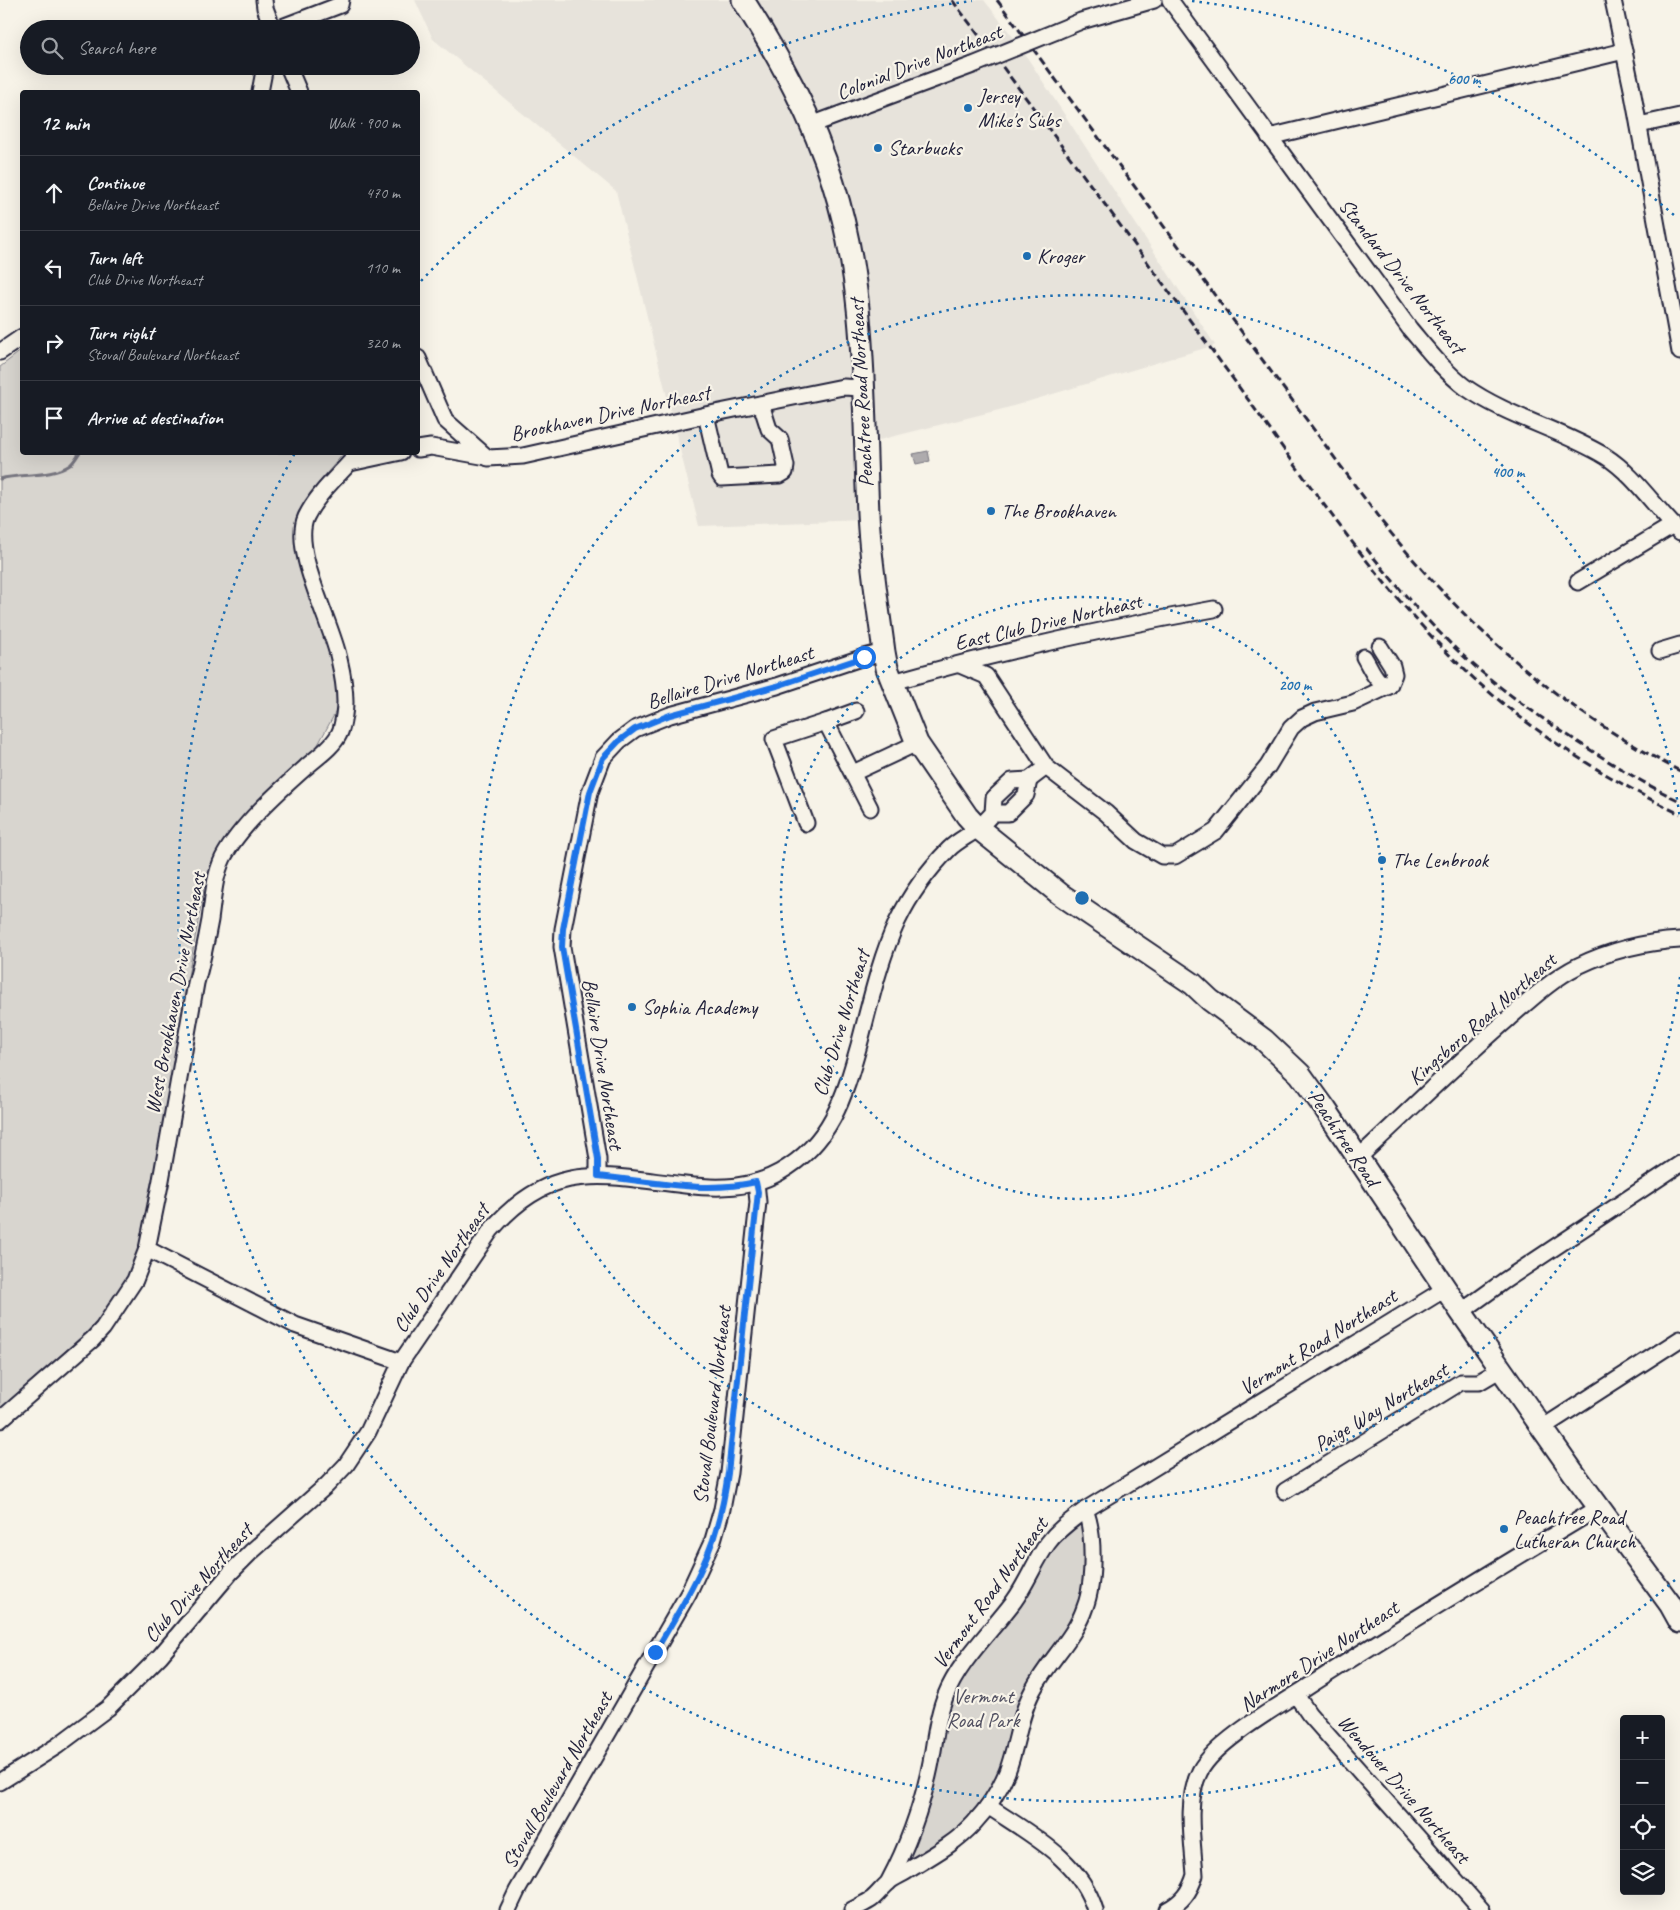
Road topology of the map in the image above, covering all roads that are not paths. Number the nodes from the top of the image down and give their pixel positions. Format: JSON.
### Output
{"nodes":[{"id":1,"x":341,"y":0,"type":"edge"},
{"id":2,"x":743,"y":0,"type":"edge"},
{"id":3,"x":1154,"y":0,"type":"edge"},
{"id":4,"x":1170,"y":0,"type":"edge"},
{"id":5,"x":1613,"y":0,"type":"edge"},
{"id":6,"x":264,"y":4,"type":"edge"},
{"id":7,"x":265,"y":20,"type":"edge"},
{"id":8,"x":270,"y":20,"type":"edge"},
{"id":9,"x":303,"y":20,"type":"edge"},
{"id":10,"x":1624,"y":51,"type":"junction"},
{"id":11,"x":263,"y":75,"type":"edge"},
{"id":12,"x":292,"y":75,"type":"edge"},
{"id":13,"x":260,"y":90,"type":"edge"},
{"id":14,"x":298,"y":90,"type":"edge"},
{"id":15,"x":1680,"y":116,"type":"edge"},
{"id":16,"x":811,"y":125,"type":"junction"},
{"id":17,"x":1639,"y":125,"type":"junction"},
{"id":18,"x":1269,"y":137,"type":"junction"},
{"id":19,"x":20,"y":338,"type":"edge"},
{"id":20,"x":0,"y":352,"type":"edge"},
{"id":21,"x":1680,"y":352,"type":"edge"},
{"id":22,"x":420,"y":363,"type":"edge"},
{"id":23,"x":863,"y":388,"type":"junction"},
{"id":24,"x":761,"y":404,"type":"junction"},
{"id":25,"x":706,"y":415,"type":"junction"},
{"id":26,"x":420,"y":449,"type":"edge"},
{"id":27,"x":378,"y":455,"type":"edge"},
{"id":28,"x":354,"y":458,"type":"edge"},
{"id":29,"x":488,"y":458,"type":"junction"},
{"id":30,"x":1676,"y":528,"type":"edge"},
{"id":31,"x":1578,"y":582,"type":"dead end"},
{"id":32,"x":1214,"y":609,"type":"dead end"},
{"id":33,"x":1680,"y":645,"type":"edge"},
{"id":34,"x":1660,"y":651,"type":"dead end"},
{"id":35,"x":884,"y":652,"type":"junction"},
{"id":36,"x":960,"y":665,"type":"junction"},
{"id":37,"x":893,"y":682,"type":"junction"},
{"id":38,"x":1389,"y":686,"type":"junction"},
{"id":39,"x":856,"y":711,"type":"dead end"},
{"id":40,"x":826,"y":722,"type":"junction"},
{"id":41,"x":917,"y":743,"type":"junction"},
{"id":42,"x":1046,"y":767,"type":"junction"},
{"id":43,"x":853,"y":773,"type":"junction"},
{"id":44,"x":870,"y":808,"type":"dead end"},
{"id":45,"x":806,"y":824,"type":"dead end"},
{"id":46,"x":978,"y":828,"type":"junction"},
{"id":47,"x":1680,"y":940,"type":"edge"},
{"id":48,"x":1358,"y":1158,"type":"junction"},
{"id":49,"x":1680,"y":1164,"type":"edge"},
{"id":50,"x":598,"y":1176,"type":"junction"},
{"id":51,"x":756,"y":1182,"type":"junction"},
{"id":52,"x":147,"y":1249,"type":"junction"},
{"id":53,"x":1445,"y":1288,"type":"junction"},
{"id":54,"x":1461,"y":1312,"type":"junction"},
{"id":55,"x":1680,"y":1339,"type":"edge"},
{"id":56,"x":401,"y":1362,"type":"junction"},
{"id":57,"x":1501,"y":1369,"type":"junction"},
{"id":58,"x":0,"y":1420,"type":"edge"},
{"id":59,"x":1542,"y":1428,"type":"junction"},
{"id":60,"x":1285,"y":1490,"type":"dead end"},
{"id":61,"x":1600,"y":1507,"type":"junction"},
{"id":62,"x":1085,"y":1510,"type":"junction"},
{"id":63,"x":1680,"y":1622,"type":"edge"},
{"id":64,"x":1296,"y":1695,"type":"junction"},
{"id":65,"x":0,"y":1782,"type":"edge"},
{"id":66,"x":988,"y":1806,"type":"junction"},
{"id":67,"x":889,"y":1881,"type":"junction"},
{"id":68,"x":508,"y":1910,"type":"edge"},
{"id":69,"x":852,"y":1910,"type":"edge"},
{"id":70,"x":1095,"y":1910,"type":"edge"},
{"id":71,"x":1167,"y":1910,"type":"edge"},
{"id":72,"x":1482,"y":1910,"type":"edge"}],
"edges":[{"from":1,"to":9,"type":"street"},
{"from":2,"to":16,"type":"highway","name":"Peachtree Road Northeast"},
{"from":3,"to":16,"type":"street","name":"Colonial Drive Northeast","bridge":true},
{"from":4,"to":18,"type":"street","name":"Standard Drive Northeast"},
{"from":5,"to":10,"type":"street"},
{"from":6,"to":7,"type":"street"},
{"from":6,"to":8,"type":"street"},
{"from":10,"to":17,"type":"street"},
{"from":10,"to":18,"type":"street"},
{"from":11,"to":13,"type":"street"},
{"from":12,"to":14,"type":"street"},
{"from":15,"to":17,"type":"street"},
{"from":16,"to":23,"type":"highway","name":"Peachtree Road Northeast"},
{"from":17,"to":21,"type":"street"},
{"from":18,"to":30,"type":"street","name":"Standard Drive Northeast"},
{"from":19,"to":20,"type":"street"},
{"from":22,"to":29,"type":"street","name":"Brookhaven Drive Northeast"},
{"from":23,"to":24,"type":"street","name":"Brookhaven Drive Northeast"},
{"from":23,"to":35,"type":"highway","name":"Peachtree Road Northeast"},
{"from":24,"to":25,"type":"street","name":"Brookhaven Drive Northeast"},
{"from":24,"to":25,"type":"street"},
{"from":25,"to":29,"type":"street","name":"Brookhaven Drive Northeast"},
{"from":26,"to":29,"type":"street"},
{"from":27,"to":28,"type":"street","name":"West Brookhaven Drive Northeast"},
{"from":28,"to":52,"type":"street","name":"West Brookhaven Drive Northeast"},
{"from":30,"to":31,"type":"street"},
{"from":32,"to":36,"type":"street","name":"East Club Drive Northeast"},
{"from":33,"to":34,"type":"street"},
{"from":35,"to":37,"type":"highway","name":"Peachtree Road Northeast"},
{"from":35,"to":50,"type":"street","name":"Bellaire Drive Northeast"},
{"from":36,"to":37,"type":"street","name":"East Club Drive Northeast"},
{"from":36,"to":42,"type":"street"},
{"from":37,"to":41,"type":"highway","name":"Peachtree Road Northeast"},
{"from":38,"to":38,"type":"street"},
{"from":38,"to":42,"type":"street"},
{"from":39,"to":40,"type":"street"},
{"from":40,"to":43,"type":"street"},
{"from":40,"to":45,"type":"street"},
{"from":41,"to":43,"type":"street"},
{"from":41,"to":46,"type":"highway","name":"Peachtree Road"},
{"from":42,"to":46,"type":"street","name":"Club Drive Northeast"},
{"from":43,"to":44,"type":"street"},
{"from":46,"to":48,"type":"highway","name":"Peachtree Road"},
{"from":46,"to":51,"type":"street","name":"Club Drive Northeast"},
{"from":47,"to":48,"type":"street","name":"Kingsboro Road Northeast"},
{"from":48,"to":53,"type":"highway","name":"Peachtree Road"},
{"from":49,"to":54,"type":"street"},
{"from":50,"to":51,"type":"street","name":"Club Drive Northeast"},
{"from":50,"to":56,"type":"street","name":"Club Drive Northeast"},
{"from":51,"to":68,"type":"street","name":"Stovall Boulevard Northeast"},
{"from":52,"to":56,"type":"street"},
{"from":52,"to":58,"type":"street","name":"West Brookhaven Drive Northeast"},
{"from":53,"to":54,"type":"highway","name":"Peachtree Road"},
{"from":53,"to":62,"type":"street","name":"Vermont Road Northeast"},
{"from":54,"to":57,"type":"highway","name":"Peachtree Road"},
{"from":55,"to":59,"type":"street"},
{"from":56,"to":65,"type":"street","name":"Club Drive Northeast"},
{"from":57,"to":59,"type":"highway","name":"Peachtree Road"},
{"from":57,"to":60,"type":"street","name":"Paige Way Northeast"},
{"from":59,"to":61,"type":"highway","name":"Peachtree Road"},
{"from":61,"to":63,"type":"highway","name":"Peachtree Road"},
{"from":61,"to":64,"type":"street","name":"Narmore Drive Northeast"},
{"from":62,"to":66,"type":"street","name":"Vermont Road Northeast"},
{"from":62,"to":67,"type":"street","name":"Vermont Road Northeast"},
{"from":64,"to":71,"type":"street","name":"Narmore Drive Northeast"},
{"from":64,"to":72,"type":"street","name":"Wendover Drive Northeast"},
{"from":66,"to":67,"type":"street","name":"Vermont Road Northeast"},
{"from":66,"to":70,"type":"street"},
{"from":67,"to":69,"type":"street","name":"Vermont Road Northeast"}]}
